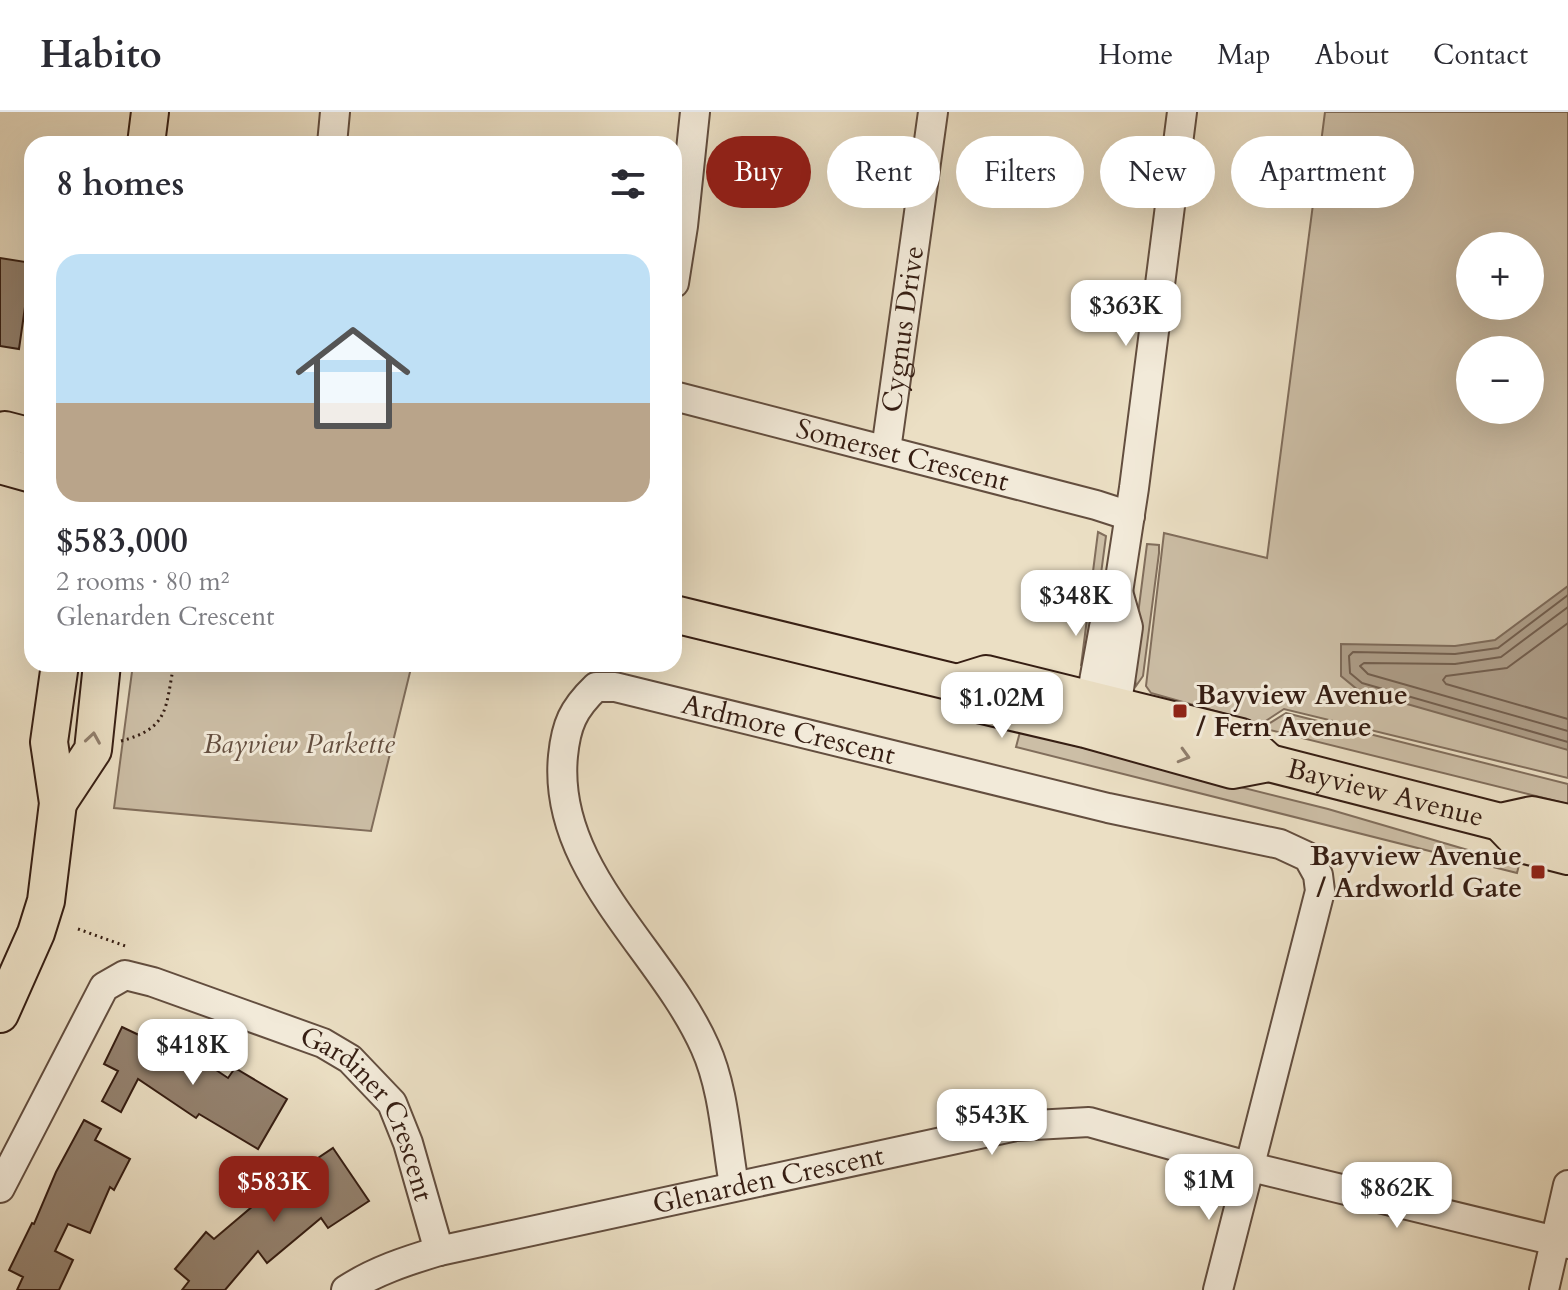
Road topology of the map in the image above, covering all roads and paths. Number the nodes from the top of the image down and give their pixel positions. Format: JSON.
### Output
{"nodes":[{"id":1,"x":150,"y":112,"type":"edge"},
{"id":2,"x":335,"y":112,"type":"edge"},
{"id":3,"x":695,"y":112,"type":"edge"},
{"id":4,"x":933,"y":112,"type":"edge"},
{"id":5,"x":1182,"y":112,"type":"edge"},
{"id":6,"x":147,"y":136,"type":"edge"},
{"id":7,"x":333,"y":136,"type":"edge"},
{"id":8,"x":682,"y":232,"type":"edge"},
{"id":9,"x":682,"y":398,"type":"edge"},
{"id":10,"x":0,"y":433,"type":"edge"},
{"id":11,"x":24,"y":435,"type":"edge"},
{"id":12,"x":886,"y":450,"type":"junction"},
{"id":13,"x":0,"y":465,"type":"edge"},
{"id":14,"x":24,"y":472,"type":"edge"},
{"id":15,"x":1130,"y":516,"type":"junction"},
{"id":16,"x":682,"y":616,"type":"edge"},
{"id":17,"x":59,"y":672,"type":"edge"},
{"id":18,"x":101,"y":672,"type":"edge"},
{"id":19,"x":172,"y":672,"type":"edge"},
{"id":20,"x":1100,"y":718,"type":"junction"},
{"id":21,"x":118,"y":742,"type":"dead end"},
{"id":22,"x":58,"y":803,"type":"junction"},
{"id":23,"x":1500,"y":822,"type":"junction"},
{"id":24,"x":1568,"y":823,"type":"edge"},
{"id":25,"x":1568,"y":856,"type":"edge"},
{"id":26,"x":78,"y":929,"type":"dead end"},
{"id":27,"x":128,"y":947,"type":"dead end"},
{"id":28,"x":0,"y":1014,"type":"edge"},
{"id":29,"x":1251,"y":1167,"type":"junction"},
{"id":30,"x":734,"y":1185,"type":"junction"},
{"id":31,"x":1568,"y":1185,"type":"edge"},
{"id":32,"x":0,"y":1188,"type":"edge"},
{"id":33,"x":1562,"y":1242,"type":"edge"},
{"id":34,"x":439,"y":1251,"type":"junction"},
{"id":35,"x":346,"y":1290,"type":"edge"},
{"id":36,"x":1218,"y":1290,"type":"edge"},
{"id":37,"x":1544,"y":1290,"type":"edge"}],
"edges":[{"from":1,"to":6,"type":"main road"},
{"from":2,"to":7,"type":"street"},
{"from":3,"to":8,"type":"street"},
{"from":4,"to":12,"type":"street","name":"Cygnus Drive"},
{"from":5,"to":15,"type":"street"},
{"from":9,"to":12,"type":"street","name":"Somerset Crescent"},
{"from":10,"to":11,"type":"main road"},
{"from":12,"to":15,"type":"street","name":"Somerset Crescent"},
{"from":13,"to":14,"type":"main road"},
{"from":15,"to":20,"type":"street"},
{"from":16,"to":20,"type":"main road","name":"Bayview Avenue"},
{"from":17,"to":22,"type":"main road"},
{"from":22,"to":18,"type":"main road","one_way":true},
{"from":19,"to":21,"type":"path"},
{"from":20,"to":23,"type":"main road","name":"Bayview Avenue"},
{"from":22,"to":28,"type":"main road"},
{"from":23,"to":24,"type":"main road","name":"Bayview Avenue"},
{"from":23,"to":25,"type":"main road","name":"Bayview Avenue"},
{"from":26,"to":27,"type":"path"},
{"from":29,"to":30,"type":"street","name":"Glenarden Crescent"},
{"from":29,"to":30,"type":"street","name":"Ardmore Crescent"},
{"from":29,"to":33,"type":"street","name":"Glenarden Crescent"},
{"from":29,"to":36,"type":"street"},
{"from":30,"to":34,"type":"street","name":"Glenarden Crescent"},
{"from":31,"to":33,"type":"street"},
{"from":32,"to":34,"type":"street","name":"Gardiner Crescent"},
{"from":33,"to":37,"type":"street"},
{"from":34,"to":35,"type":"street","name":"Glenarden Crescent"}]}
